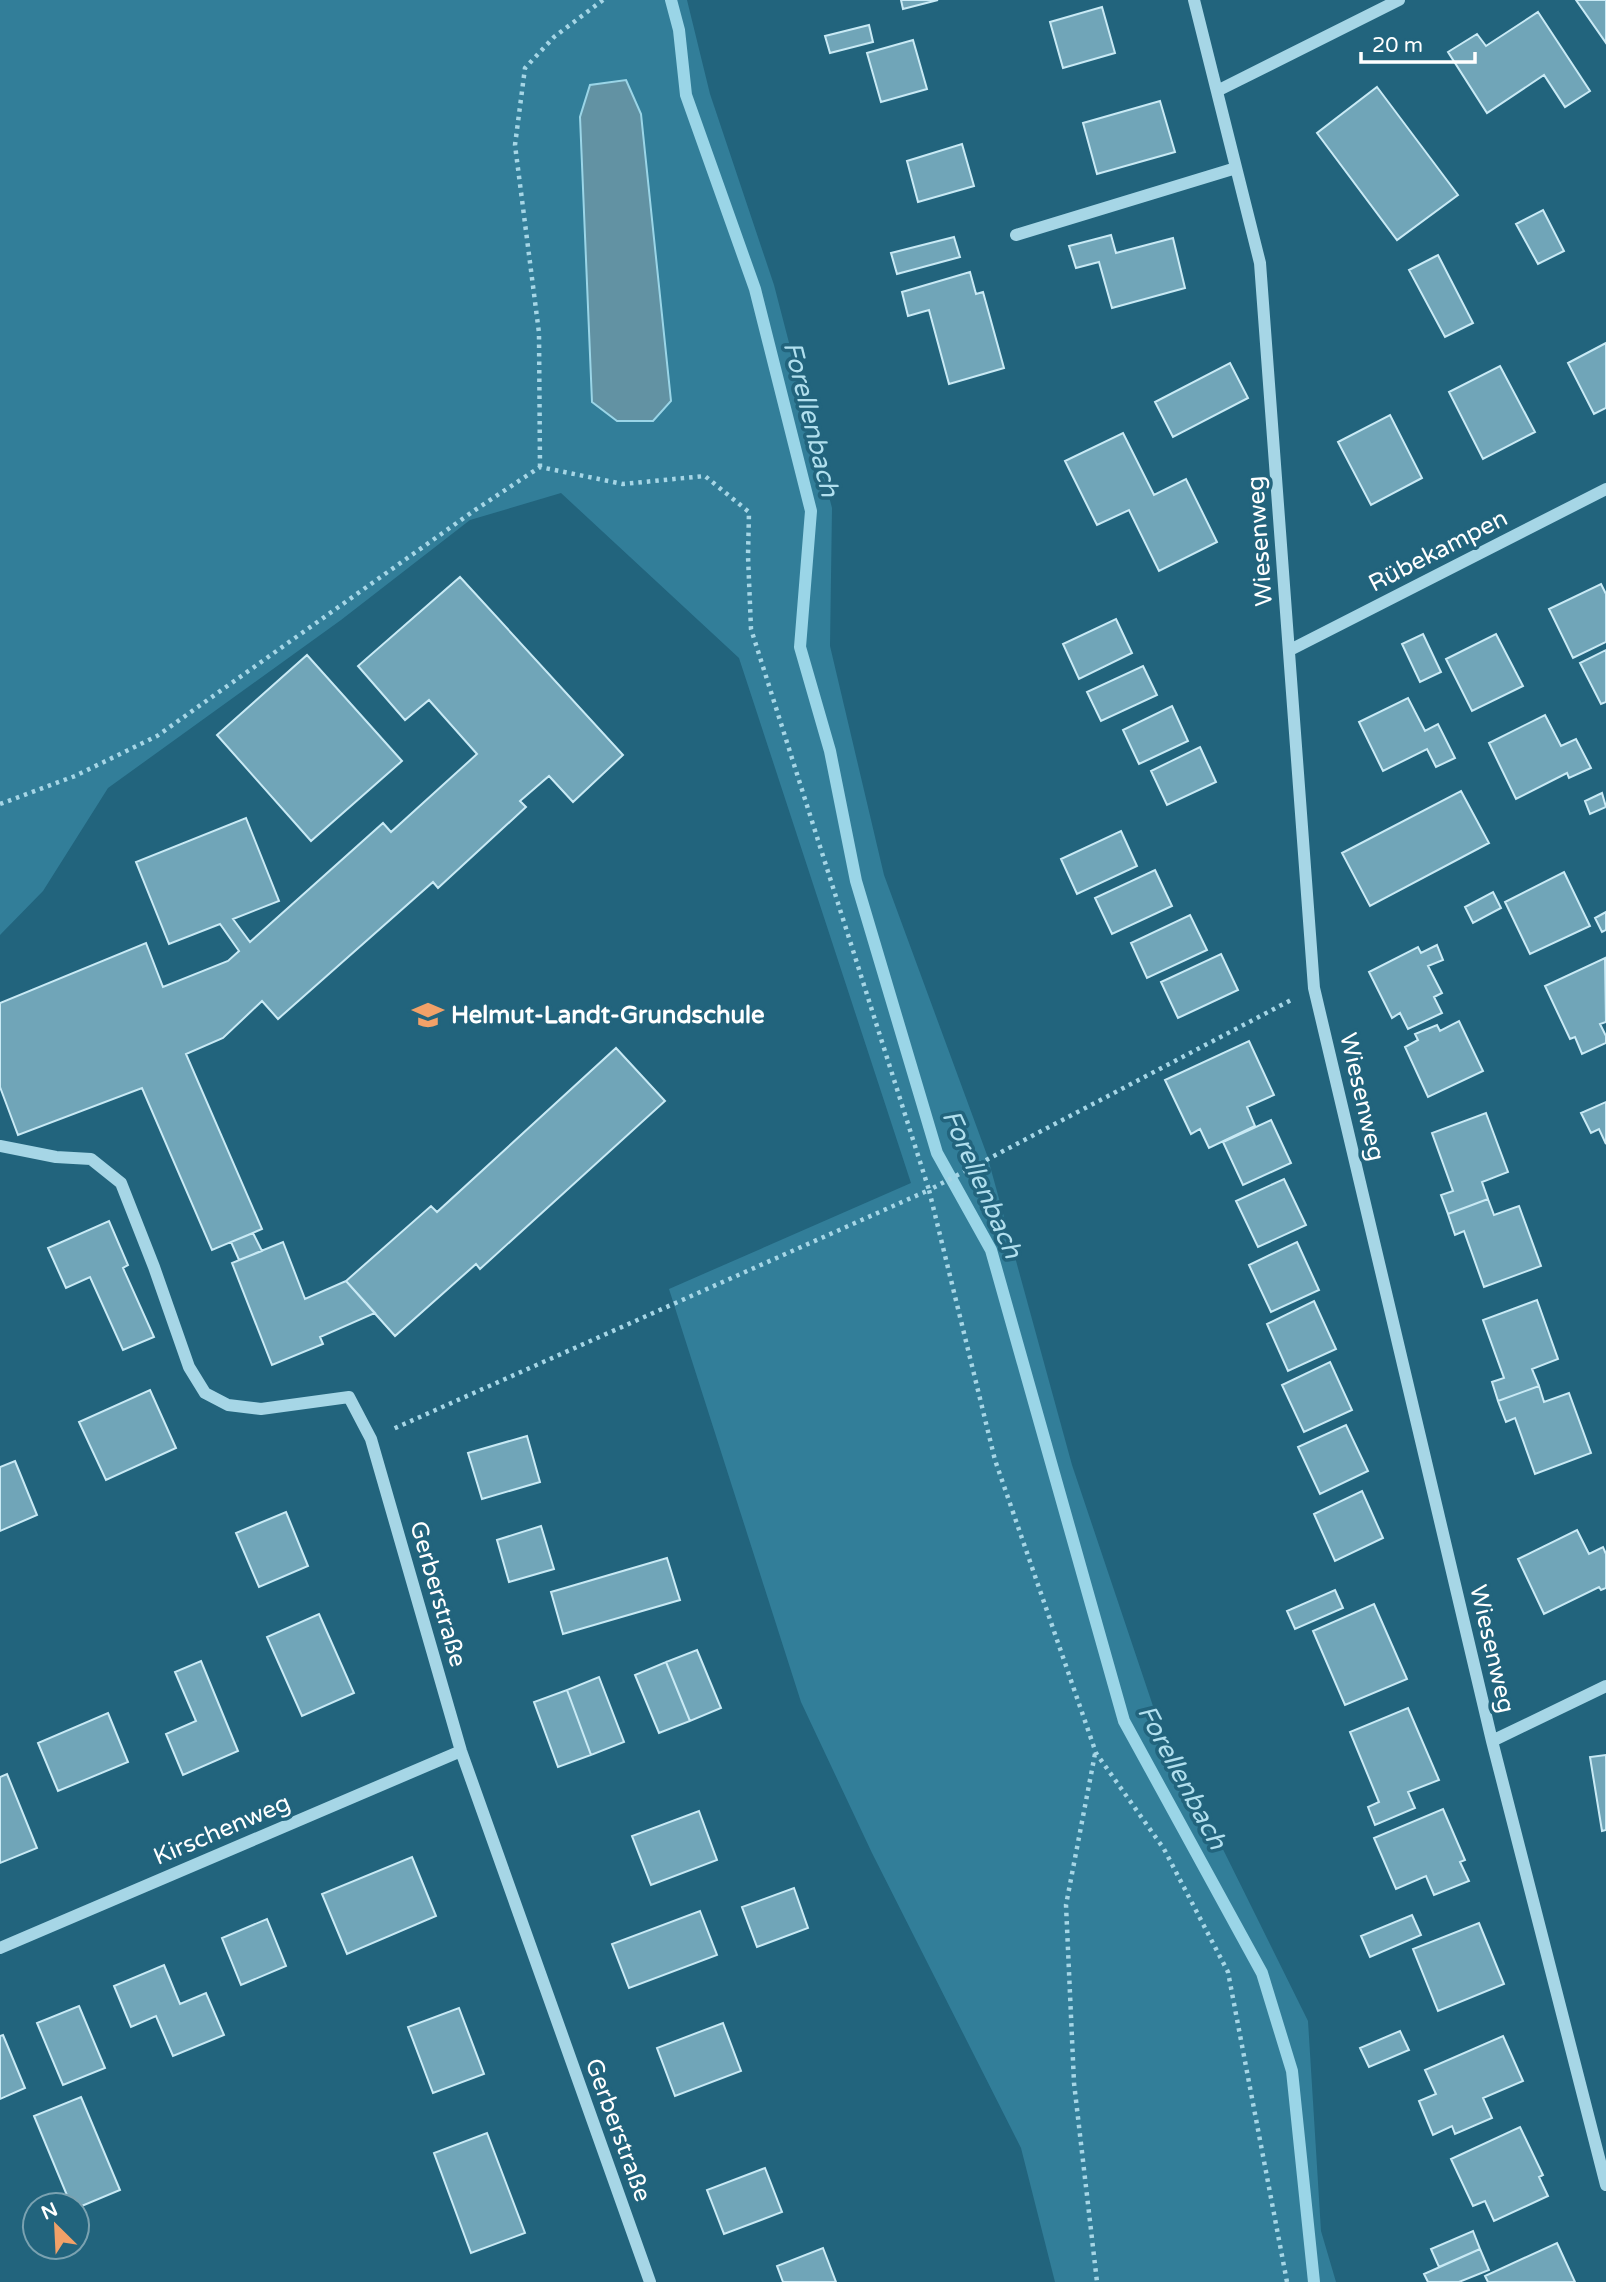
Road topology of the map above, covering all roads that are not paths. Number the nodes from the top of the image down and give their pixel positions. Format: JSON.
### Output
{"nodes":[{"id":1,"x":1194,"y":0,"type":"edge"},
{"id":2,"x":1399,"y":0,"type":"edge"},
{"id":3,"x":1217,"y":91,"type":"junction"},
{"id":4,"x":1236,"y":168,"type":"junction"},
{"id":5,"x":1016,"y":235,"type":"dead end"},
{"id":6,"x":1606,"y":489,"type":"edge"},
{"id":7,"x":1290,"y":650,"type":"junction"},
{"id":8,"x":0,"y":1146,"type":"edge"},
{"id":9,"x":1606,"y":1686,"type":"edge"},
{"id":10,"x":1492,"y":1741,"type":"junction"},
{"id":11,"x":461,"y":1751,"type":"junction"},
{"id":12,"x":0,"y":1948,"type":"edge"},
{"id":13,"x":1606,"y":2185,"type":"edge"},
{"id":14,"x":650,"y":2282,"type":"edge"}],
"edges":[{"from":1,"to":3,"type":"street","name":"Wiesenweg"},
{"from":2,"to":3,"type":"street"},
{"from":3,"to":4,"type":"street","name":"Wiesenweg"},
{"from":4,"to":5,"type":"street"},
{"from":4,"to":7,"type":"street","name":"Wiesenweg"},
{"from":6,"to":7,"type":"street","name":"Rübekampen"},
{"from":7,"to":10,"type":"street","name":"Wiesenweg"},
{"from":8,"to":11,"type":"street","name":"Gerberstraße"},
{"from":9,"to":10,"type":"street"},
{"from":10,"to":13,"type":"street","name":"Wiesenweg"},
{"from":11,"to":12,"type":"street","name":"Kirschenweg"},
{"from":11,"to":14,"type":"street","name":"Gerberstraße"}]}
